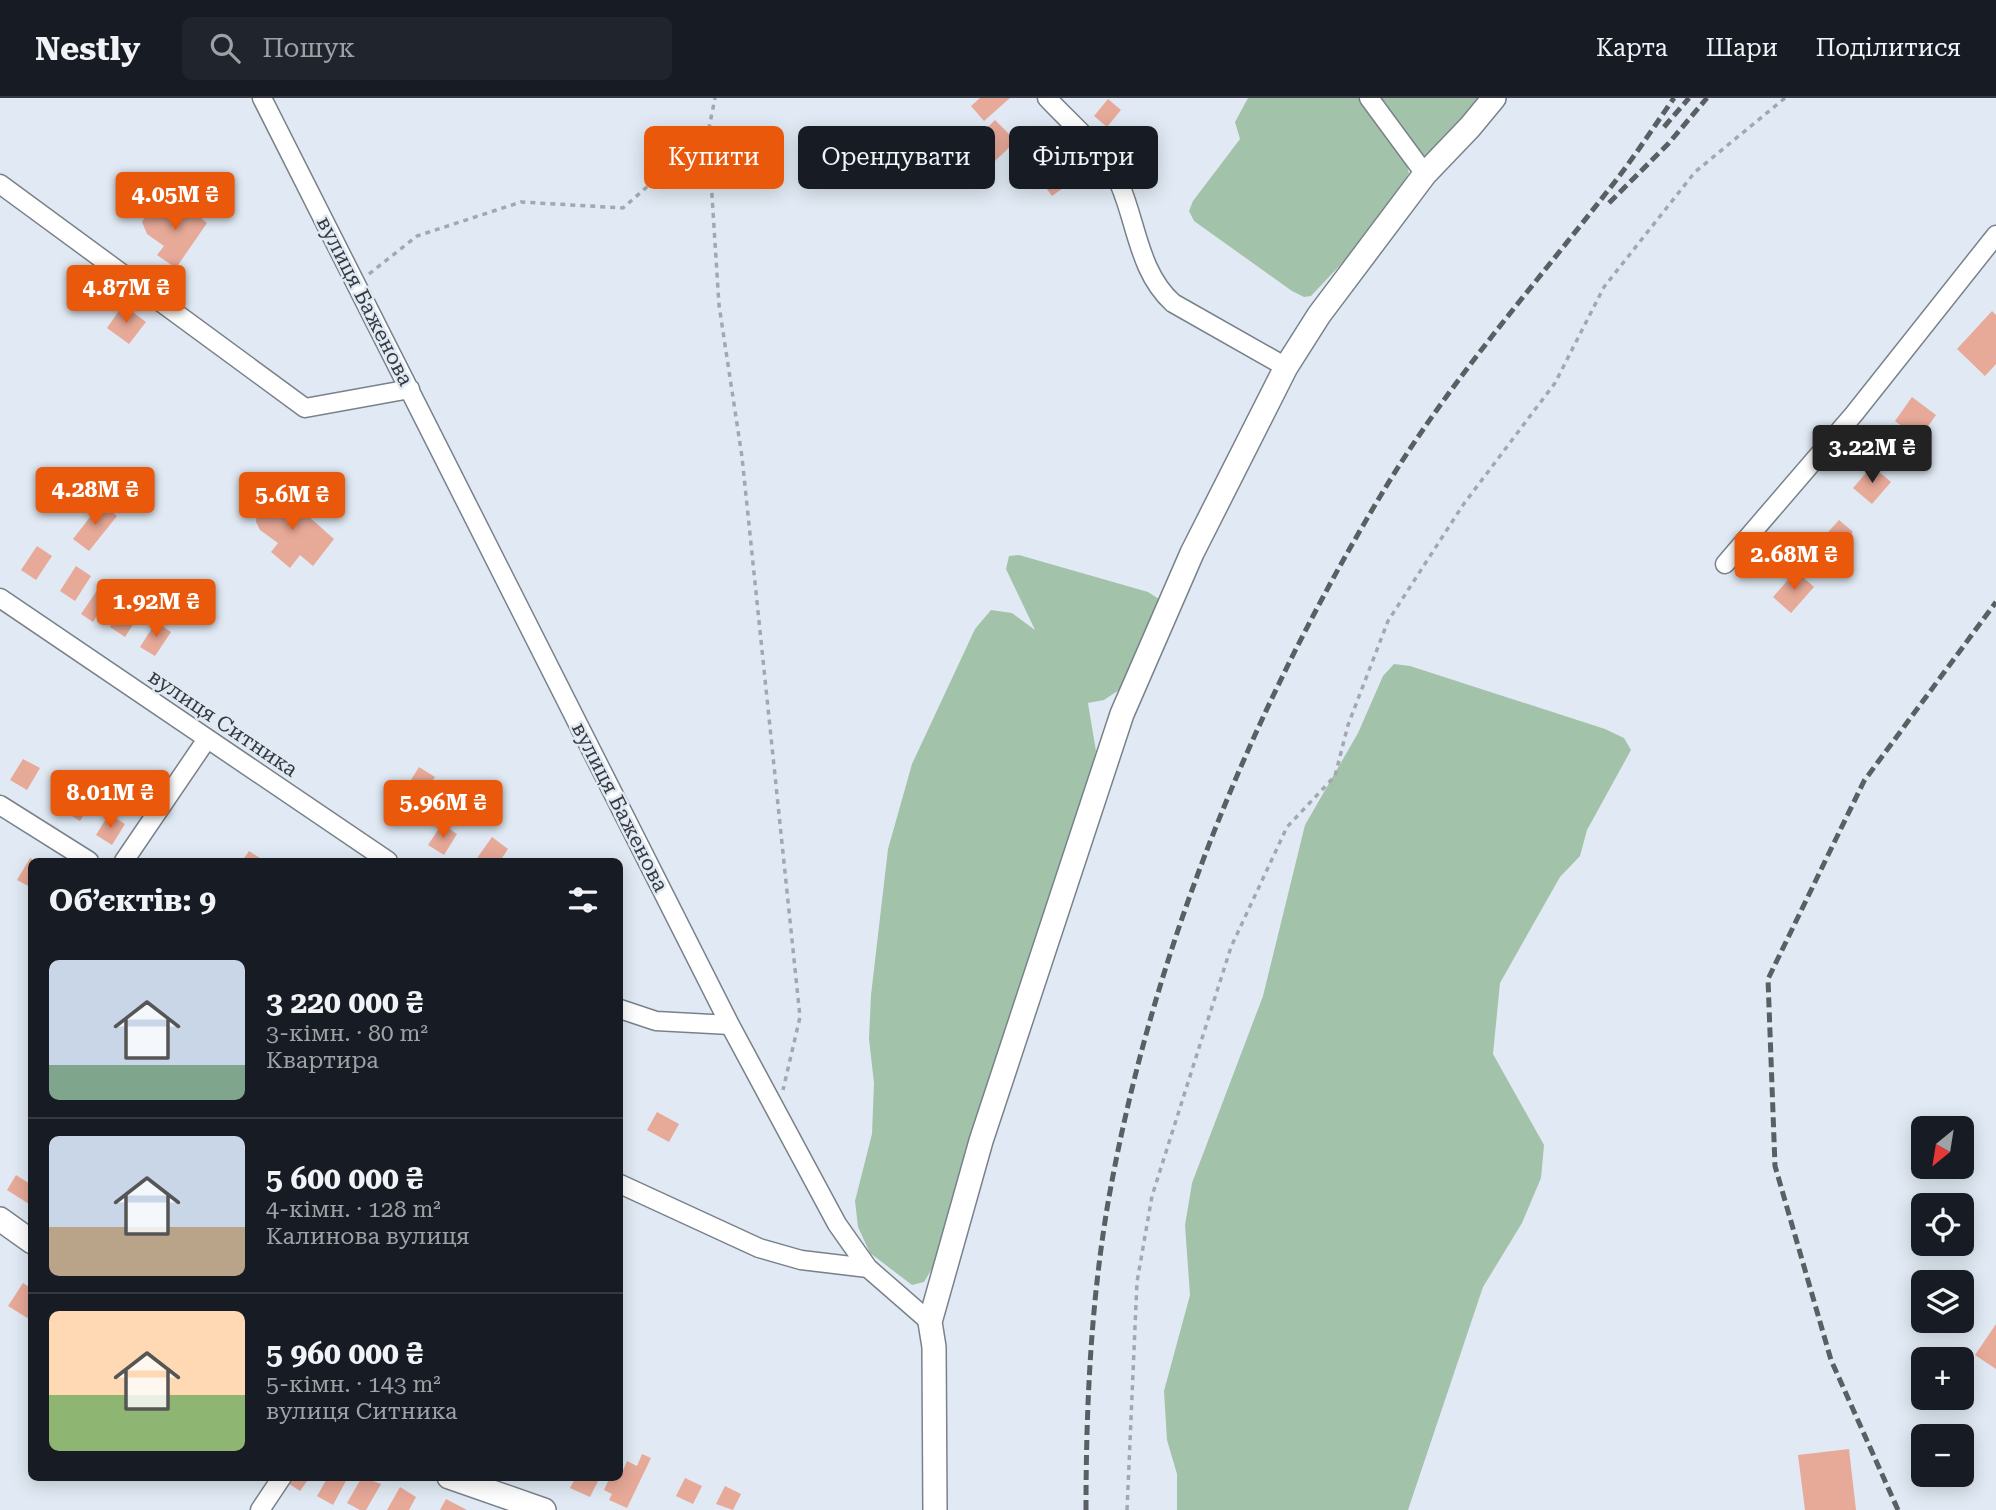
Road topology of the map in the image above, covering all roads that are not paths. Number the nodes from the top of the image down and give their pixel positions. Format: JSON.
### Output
{"nodes":[{"id":1,"x":262,"y":98,"type":"edge"},
{"id":2,"x":1047,"y":98,"type":"edge"},
{"id":3,"x":1369,"y":98,"type":"edge"},
{"id":4,"x":1493,"y":98,"type":"edge"},
{"id":5,"x":1424,"y":174,"type":"junction"},
{"id":6,"x":0,"y":184,"type":"edge"},
{"id":7,"x":1996,"y":235,"type":"edge"},
{"id":8,"x":1286,"y":367,"type":"junction"},
{"id":9,"x":410,"y":389,"type":"junction"},
{"id":10,"x":1725,"y":564,"type":"dead end"},
{"id":11,"x":0,"y":598,"type":"edge"},
{"id":12,"x":207,"y":739,"type":"junction"},
{"id":13,"x":0,"y":805,"type":"edge"},
{"id":14,"x":84,"y":858,"type":"edge"},
{"id":15,"x":126,"y":858,"type":"edge"},
{"id":16,"x":384,"y":858,"type":"edge"},
{"id":17,"x":623,"y":1010,"type":"edge"},
{"id":18,"x":730,"y":1025,"type":"junction"},
{"id":19,"x":623,"y":1185,"type":"edge"},
{"id":20,"x":0,"y":1219,"type":"edge"},
{"id":21,"x":28,"y":1239,"type":"edge"},
{"id":22,"x":868,"y":1268,"type":"junction"},
{"id":23,"x":930,"y":1322,"type":"junction"},
{"id":24,"x":279,"y":1481,"type":"edge"},
{"id":25,"x":461,"y":1481,"type":"edge"},
{"id":26,"x":260,"y":1510,"type":"edge"},
{"id":27,"x":544,"y":1510,"type":"edge"},
{"id":28,"x":935,"y":1510,"type":"edge"}],
"edges":[{"from":1,"to":9,"type":"street","name":"вулиця Баженова"},
{"from":2,"to":8,"type":"street"},
{"from":3,"to":5,"type":"street"},
{"from":4,"to":5,"type":"street"},
{"from":5,"to":8,"type":"street"},
{"from":6,"to":9,"type":"street"},
{"from":7,"to":10,"type":"street"},
{"from":8,"to":23,"type":"street"},
{"from":9,"to":18,"type":"street","name":"вулиця Баженова"},
{"from":11,"to":12,"type":"street","name":"вулиця Ситника"},
{"from":12,"to":15,"type":"street"},
{"from":12,"to":16,"type":"street","name":"вулиця Ситника"},
{"from":13,"to":14,"type":"street"},
{"from":17,"to":18,"type":"street"},
{"from":18,"to":22,"type":"street","name":"вулиця Баженова"},
{"from":19,"to":22,"type":"street"},
{"from":20,"to":21,"type":"street"},
{"from":22,"to":23,"type":"street","name":"вулиця Баженова"},
{"from":23,"to":28,"type":"street"},
{"from":24,"to":26,"type":"street"},
{"from":25,"to":27,"type":"street"}]}
